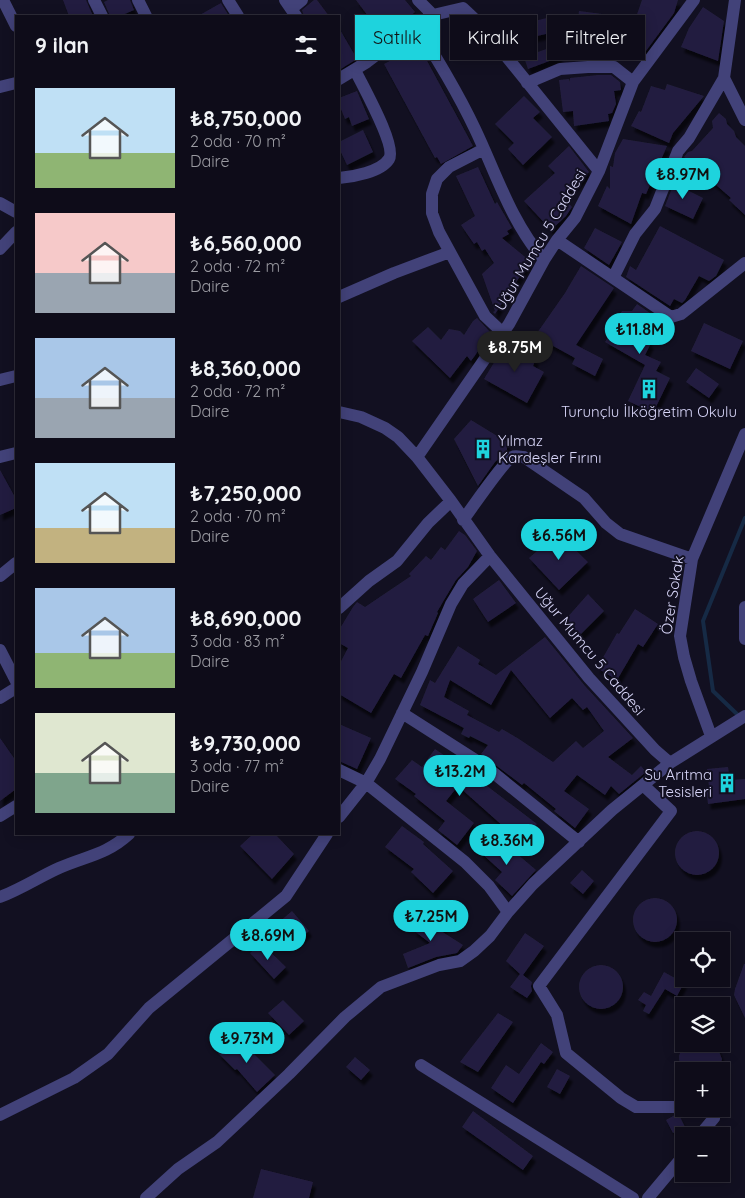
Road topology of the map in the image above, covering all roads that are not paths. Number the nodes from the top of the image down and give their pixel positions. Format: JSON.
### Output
{"nodes":[{"id":1,"x":3,"y":0,"type":"edge"},
{"id":2,"x":94,"y":0,"type":"edge"},
{"id":3,"x":138,"y":0,"type":"edge"},
{"id":4,"x":228,"y":0,"type":"edge"},
{"id":5,"x":302,"y":0,"type":"edge"},
{"id":6,"x":418,"y":0,"type":"edge"},
{"id":7,"x":694,"y":0,"type":"edge"},
{"id":8,"x":735,"y":0,"type":"edge"},
{"id":9,"x":466,"y":4,"type":"edge"},
{"id":10,"x":291,"y":8,"type":"edge"},
{"id":11,"x":102,"y":15,"type":"edge"},
{"id":12,"x":146,"y":15,"type":"edge"},
{"id":13,"x":237,"y":15,"type":"edge"},
{"id":14,"x":432,"y":15,"type":"edge"},
{"id":15,"x":436,"y":15,"type":"edge"},
{"id":16,"x":15,"y":24,"type":"edge"},
{"id":17,"x":369,"y":60,"type":"edge"},
{"id":18,"x":436,"y":60,"type":"edge"},
{"id":19,"x":355,"y":70,"type":"junction"},
{"id":20,"x":340,"y":78,"type":"edge"},
{"id":21,"x":724,"y":78,"type":"junction"},
{"id":22,"x":633,"y":82,"type":"junction"},
{"id":23,"x":15,"y":83,"type":"edge"},
{"id":24,"x":527,"y":83,"type":"junction"},
{"id":25,"x":0,"y":88,"type":"edge"},
{"id":26,"x":745,"y":120,"type":"edge"},
{"id":27,"x":484,"y":149,"type":"junction"},
{"id":28,"x":599,"y":171,"type":"junction"},
{"id":29,"x":340,"y":178,"type":"edge"},
{"id":30,"x":0,"y":203,"type":"edge"},
{"id":31,"x":15,"y":211,"type":"edge"},
{"id":32,"x":15,"y":233,"type":"edge"},
{"id":33,"x":557,"y":240,"type":"junction"},
{"id":34,"x":0,"y":249,"type":"edge"},
{"id":35,"x":450,"y":252,"type":"junction"},
{"id":36,"x":544,"y":260,"type":"junction"},
{"id":37,"x":745,"y":263,"type":"edge"},
{"id":38,"x":613,"y":278,"type":"junction"},
{"id":39,"x":340,"y":297,"type":"edge"},
{"id":40,"x":503,"y":333,"type":"junction"},
{"id":41,"x":15,"y":376,"type":"edge"},
{"id":42,"x":0,"y":380,"type":"edge"},
{"id":43,"x":340,"y":412,"type":"edge"},
{"id":44,"x":745,"y":434,"type":"edge"},
{"id":45,"x":15,"y":453,"type":"edge"},
{"id":46,"x":0,"y":457,"type":"edge"},
{"id":47,"x":417,"y":457,"type":"junction"},
{"id":48,"x":451,"y":501,"type":"junction"},
{"id":49,"x":463,"y":520,"type":"junction"},
{"id":50,"x":490,"y":556,"type":"junction"},
{"id":51,"x":692,"y":559,"type":"junction"},
{"id":52,"x":15,"y":564,"type":"edge"},
{"id":53,"x":0,"y":576,"type":"edge"},
{"id":54,"x":340,"y":607,"type":"edge"},
{"id":55,"x":745,"y":607,"type":"edge"},
{"id":56,"x":745,"y":639,"type":"edge"},
{"id":57,"x":0,"y":650,"type":"edge"},
{"id":58,"x":15,"y":679,"type":"edge"},
{"id":59,"x":15,"y":689,"type":"edge"},
{"id":60,"x":0,"y":698,"type":"edge"},
{"id":61,"x":402,"y":713,"type":"junction"},
{"id":62,"x":745,"y":716,"type":"edge"},
{"id":63,"x":714,"y":734,"type":"junction"},
{"id":64,"x":670,"y":763,"type":"junction"},
{"id":65,"x":340,"y":770,"type":"edge"},
{"id":66,"x":366,"y":783,"type":"junction"},
{"id":67,"x":643,"y":785,"type":"junction"},
{"id":68,"x":15,"y":807,"type":"edge"},
{"id":69,"x":0,"y":816,"type":"edge"},
{"id":70,"x":340,"y":816,"type":"edge"},
{"id":71,"x":127,"y":835,"type":"edge"},
{"id":72,"x":326,"y":835,"type":"edge"},
{"id":73,"x":579,"y":842,"type":"junction"},
{"id":74,"x":0,"y":897,"type":"edge"},
{"id":75,"x":508,"y":912,"type":"junction"},
{"id":76,"x":421,"y":1065,"type":"dead end"},
{"id":77,"x":675,"y":1107,"type":"edge"},
{"id":78,"x":0,"y":1115,"type":"edge"},
{"id":79,"x":714,"y":1117,"type":"edge"},
{"id":80,"x":706,"y":1127,"type":"edge"},
{"id":81,"x":675,"y":1166,"type":"edge"},
{"id":82,"x":146,"y":1198,"type":"edge"},
{"id":83,"x":633,"y":1198,"type":"edge"},
{"id":84,"x":648,"y":1198,"type":"edge"}],
"edges":[{"from":1,"to":16,"type":"street"},
{"from":2,"to":11,"type":"street"},
{"from":3,"to":12,"type":"street"},
{"from":4,"to":13,"type":"street"},
{"from":5,"to":10,"type":"street"},
{"from":6,"to":14,"type":"street"},
{"from":7,"to":22,"type":"street","name":"Uğur Mumcu 5 Caddesi"},
{"from":8,"to":21,"type":"street"},
{"from":9,"to":15,"type":"street"},
{"from":9,"to":24,"type":"street"},
{"from":17,"to":19,"type":"street"},
{"from":18,"to":27,"type":"street"},
{"from":19,"to":20,"type":"street"},
{"from":19,"to":29,"type":"street"},
{"from":21,"to":26,"type":"street"},
{"from":21,"to":38,"type":"street"},
{"from":22,"to":24,"type":"street"},
{"from":22,"to":28,"type":"street","name":"Uğur Mumcu 5 Caddesi"},
{"from":23,"to":25,"type":"street"},
{"from":24,"to":28,"type":"street"},
{"from":27,"to":35,"type":"street"},
{"from":27,"to":36,"type":"street"},
{"from":28,"to":33,"type":"street","name":"Uğur Mumcu 5 Caddesi"},
{"from":30,"to":31,"type":"street"},
{"from":32,"to":34,"type":"street"},
{"from":33,"to":36,"type":"street","name":"Uğur Mumcu 5 Caddesi"},
{"from":33,"to":38,"type":"street"},
{"from":35,"to":39,"type":"street"},
{"from":35,"to":40,"type":"street"},
{"from":36,"to":40,"type":"street","name":"Uğur Mumcu 5 Caddesi"},
{"from":37,"to":38,"type":"street"},
{"from":40,"to":47,"type":"street","name":"Uğur Mumcu 5 Caddesi"},
{"from":41,"to":42,"type":"street"},
{"from":43,"to":47,"type":"street"},
{"from":44,"to":51,"type":"street","name":"Özer Sokak"},
{"from":45,"to":46,"type":"street"},
{"from":47,"to":48,"type":"street","name":"Uğur Mumcu 5 Caddesi"},
{"from":48,"to":49,"type":"street","name":"Uğur Mumcu 5 Caddesi"},
{"from":48,"to":54,"type":"street"},
{"from":49,"to":50,"type":"street","name":"Uğur Mumcu 5 Caddesi"},
{"from":49,"to":51,"type":"street"},
{"from":50,"to":61,"type":"street"},
{"from":50,"to":64,"type":"street","name":"Uğur Mumcu 5 Caddesi"},
{"from":51,"to":63,"type":"street","name":"Özer Sokak"},
{"from":52,"to":53,"type":"street"},
{"from":55,"to":56,"type":"street"},
{"from":57,"to":58,"type":"street"},
{"from":59,"to":60,"type":"street"},
{"from":61,"to":66,"type":"street"},
{"from":61,"to":73,"type":"street"},
{"from":62,"to":63,"type":"street"},
{"from":63,"to":64,"type":"street"},
{"from":64,"to":67,"type":"street"},
{"from":65,"to":66,"type":"street"},
{"from":66,"to":70,"type":"street"},
{"from":66,"to":75,"type":"street"},
{"from":67,"to":73,"type":"street"},
{"from":67,"to":77,"type":"street"},
{"from":68,"to":69,"type":"street"},
{"from":71,"to":74,"type":"street"},
{"from":72,"to":78,"type":"street"},
{"from":73,"to":75,"type":"street"},
{"from":75,"to":82,"type":"street"},
{"from":76,"to":83,"type":"street"},
{"from":79,"to":80,"type":"street"},
{"from":81,"to":84,"type":"street"}]}
